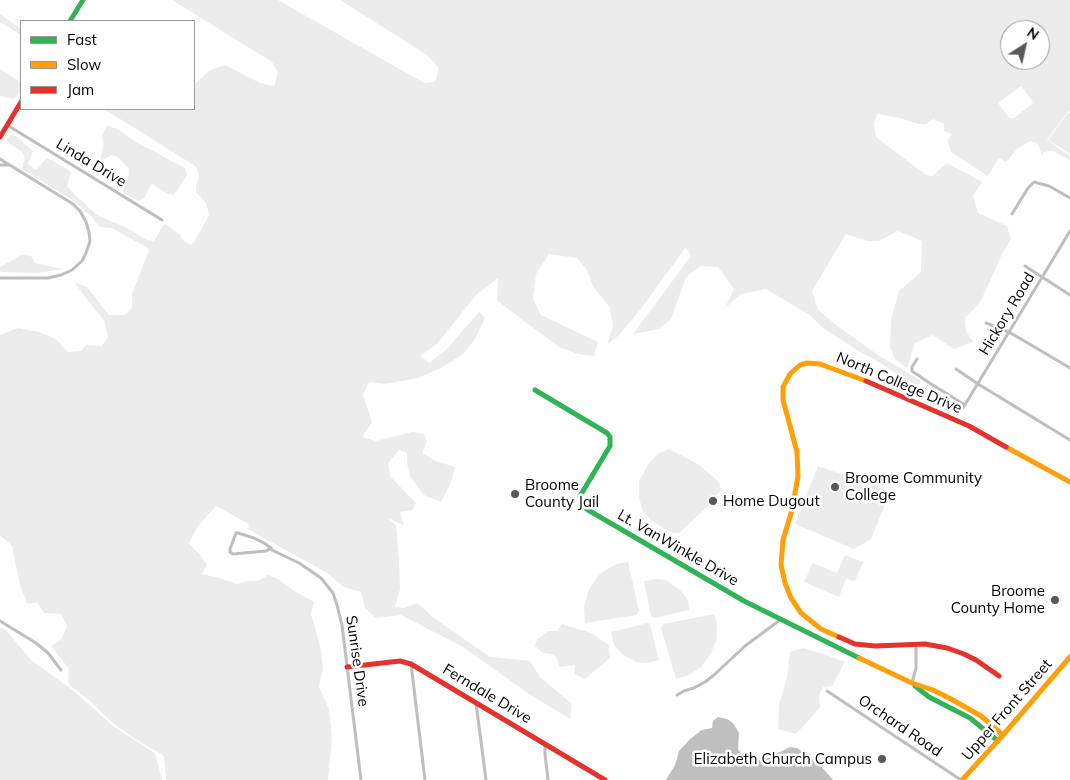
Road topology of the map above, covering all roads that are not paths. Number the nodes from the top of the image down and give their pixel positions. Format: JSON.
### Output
{"nodes":[{"id":1,"x":83,"y":0,"type":"edge"},
{"id":2,"x":71,"y":20,"type":"edge"},
{"id":3,"x":20,"y":104,"type":"edge"},
{"id":4,"x":7,"y":125,"type":"junction"},
{"id":5,"x":0,"y":137,"type":"edge"},
{"id":6,"x":0,"y":159,"type":"edge"},
{"id":7,"x":9,"y":165,"type":"junction"},
{"id":8,"x":0,"y":166,"type":"edge"},
{"id":9,"x":1070,"y":198,"type":"edge"},
{"id":10,"x":1012,"y":214,"type":"dead end"},
{"id":11,"x":162,"y":220,"type":"dead end"},
{"id":12,"x":1070,"y":232,"type":"edge"},
{"id":13,"x":1025,"y":266,"type":"dead end"},
{"id":14,"x":1042,"y":277,"type":"junction"},
{"id":15,"x":0,"y":278,"type":"edge"},
{"id":16,"x":1070,"y":295,"type":"edge"},
{"id":17,"x":986,"y":323,"type":"dead end"},
{"id":18,"x":1009,"y":332,"type":"junction"},
{"id":19,"x":917,"y":359,"type":"dead end"},
{"id":20,"x":1070,"y":368,"type":"edge"},
{"id":21,"x":956,"y":369,"type":"dead end"},
{"id":22,"x":978,"y":384,"type":"junction"},
{"id":23,"x":535,"y":390,"type":"dead end"},
{"id":24,"x":1070,"y":440,"type":"edge"},
{"id":25,"x":1070,"y":482,"type":"edge"},
{"id":26,"x":270,"y":549,"type":"junction"},
{"id":27,"x":781,"y":619,"type":"junction"},
{"id":28,"x":0,"y":620,"type":"edge"},
{"id":29,"x":916,"y":644,"type":"junction"},
{"id":30,"x":1070,"y":657,"type":"edge"},
{"id":31,"x":411,"y":664,"type":"junction"},
{"id":32,"x":347,"y":666,"type":"junction"},
{"id":33,"x":61,"y":670,"type":"dead end"},
{"id":34,"x":999,"y":676,"type":"dead end"},
{"id":35,"x":912,"y":683,"type":"junction"},
{"id":36,"x":827,"y":691,"type":"dead end"},
{"id":37,"x":678,"y":695,"type":"dead end"},
{"id":38,"x":476,"y":703,"type":"junction"},
{"id":39,"x":1003,"y":735,"type":"junction"},
{"id":40,"x":998,"y":741,"type":"junction"},
{"id":41,"x":545,"y":744,"type":"junction"},
{"id":42,"x":361,"y":780,"type":"edge"},
{"id":43,"x":425,"y":780,"type":"edge"},
{"id":44,"x":486,"y":780,"type":"edge"},
{"id":45,"x":548,"y":780,"type":"edge"},
{"id":46,"x":605,"y":780,"type":"edge"},
{"id":47,"x":962,"y":780,"type":"edge"}],
"edges":[{"from":1,"to":2,"type":"street"},
{"from":3,"to":4,"type":"street"},
{"from":4,"to":5,"type":"street"},
{"from":4,"to":11,"type":"street","name":"Linda Drive"},
{"from":6,"to":7,"type":"street"},
{"from":7,"to":8,"type":"street"},
{"from":7,"to":15,"type":"street"},
{"from":9,"to":10,"type":"street"},
{"from":12,"to":14,"type":"street","name":"Hickory Road"},
{"from":13,"to":14,"type":"street"},
{"from":14,"to":16,"type":"street"},
{"from":14,"to":18,"type":"street","name":"Hickory Road"},
{"from":17,"to":18,"type":"street"},
{"from":18,"to":20,"type":"street"},
{"from":18,"to":22,"type":"street","name":"Hickory Road"},
{"from":19,"to":22,"type":"street","name":"Hickory Road"},
{"from":21,"to":22,"type":"street"},
{"from":22,"to":24,"type":"street"},
{"from":23,"to":27,"type":"street","name":"Lt. VanWinkle Drive"},
{"from":25,"to":29,"type":"street","name":"North College Drive"},
{"from":26,"to":26,"type":"street","name":"Sunrise Drive"},
{"from":26,"to":32,"type":"street","name":"Sunrise Drive"},
{"from":27,"to":35,"type":"street","name":"Lt. VanWinkle Drive"},
{"from":27,"to":37,"type":"street"},
{"from":28,"to":33,"type":"street"},
{"from":29,"to":34,"type":"street","name":"North College Drive"},
{"from":29,"to":35,"type":"street"},
{"from":30,"to":39,"type":"street","name":"Upper Front Street"},
{"from":31,"to":32,"type":"street","name":"Ferndale Drive"},
{"from":31,"to":38,"type":"street","name":"Ferndale Drive"},
{"from":31,"to":43,"type":"street"},
{"from":32,"to":42,"type":"street","name":"Sunrise Drive"},
{"from":35,"to":39,"type":"street","name":"Lt. VanWinkle Drive"},
{"from":35,"to":40,"type":"street","name":"Lt. VanWinkle Drive"},
{"from":36,"to":47,"type":"street","name":"Orchard Road"},
{"from":38,"to":41,"type":"street","name":"Ferndale Drive"},
{"from":38,"to":44,"type":"street"},
{"from":39,"to":40,"type":"street","name":"Upper Front Street"},
{"from":40,"to":47,"type":"street","name":"Upper Front Street"},
{"from":41,"to":45,"type":"street"},
{"from":41,"to":46,"type":"street","name":"Ferndale Drive"}]}
